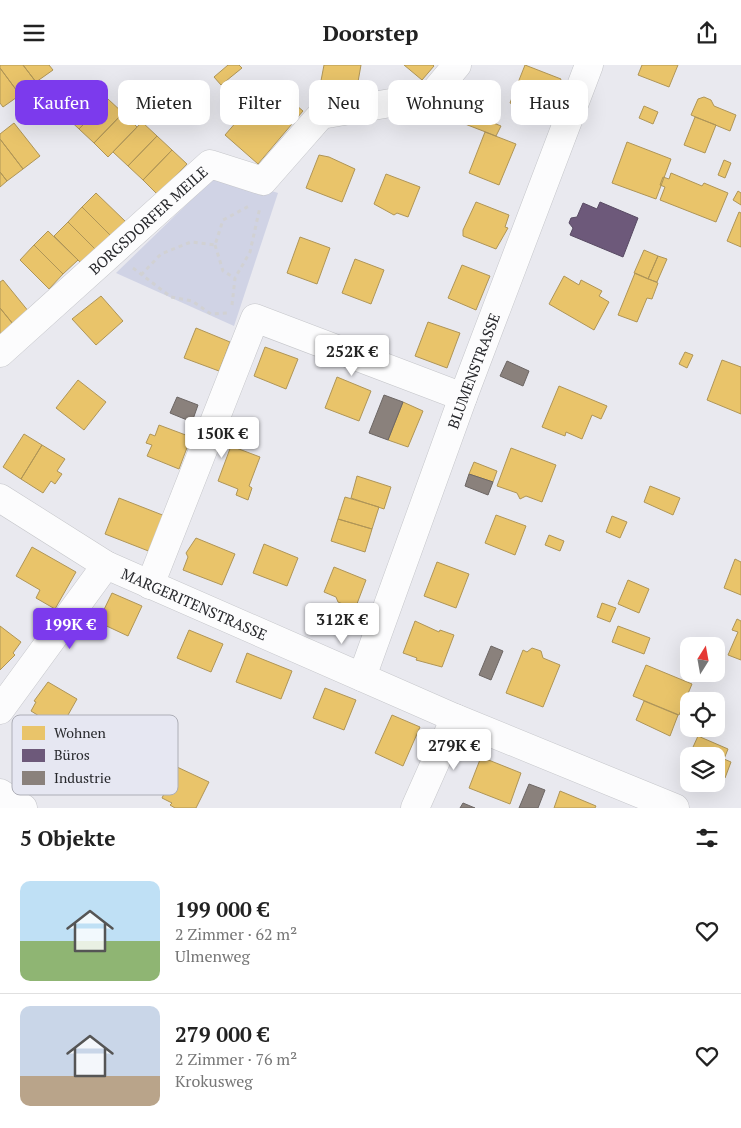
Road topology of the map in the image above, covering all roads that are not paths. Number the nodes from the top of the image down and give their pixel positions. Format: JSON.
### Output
{"nodes":[{"id":1,"x":457,"y":65,"type":"edge"},
{"id":2,"x":587,"y":65,"type":"edge"},
{"id":3,"x":0,"y":353,"type":"edge"},
{"id":4,"x":463,"y":397,"type":"junction"},
{"id":5,"x":0,"y":498,"type":"edge"},
{"id":6,"x":106,"y":565,"type":"junction"},
{"id":7,"x":150,"y":585,"type":"junction"},
{"id":8,"x":362,"y":677,"type":"junction"},
{"id":9,"x":0,"y":710,"type":"edge"},
{"id":10,"x":455,"y":718,"type":"junction"},
{"id":11,"x":0,"y":793,"type":"edge"},
{"id":12,"x":23,"y":808,"type":"edge"},
{"id":13,"x":415,"y":808,"type":"edge"},
{"id":14,"x":675,"y":808,"type":"edge"}],
"edges":[{"from":1,"to":3,"type":"street","name":"BORGSDORFER MEILE"},
{"from":2,"to":4,"type":"street","name":"BLUMENSTRASSE"},
{"from":4,"to":7,"type":"street"},
{"from":4,"to":8,"type":"street","name":"BLUMENSTRASSE"},
{"from":5,"to":6,"type":"street","name":"MARGERITENSTRASSE"},
{"from":6,"to":7,"type":"street","name":"MARGERITENSTRASSE"},
{"from":6,"to":9,"type":"street"},
{"from":7,"to":8,"type":"street","name":"MARGERITENSTRASSE"},
{"from":8,"to":10,"type":"street","name":"MARGERITENSTRASSE"},
{"from":10,"to":13,"type":"street"},
{"from":10,"to":14,"type":"street","name":"MARGERITENSTRASSE"},
{"from":11,"to":12,"type":"street"}]}
